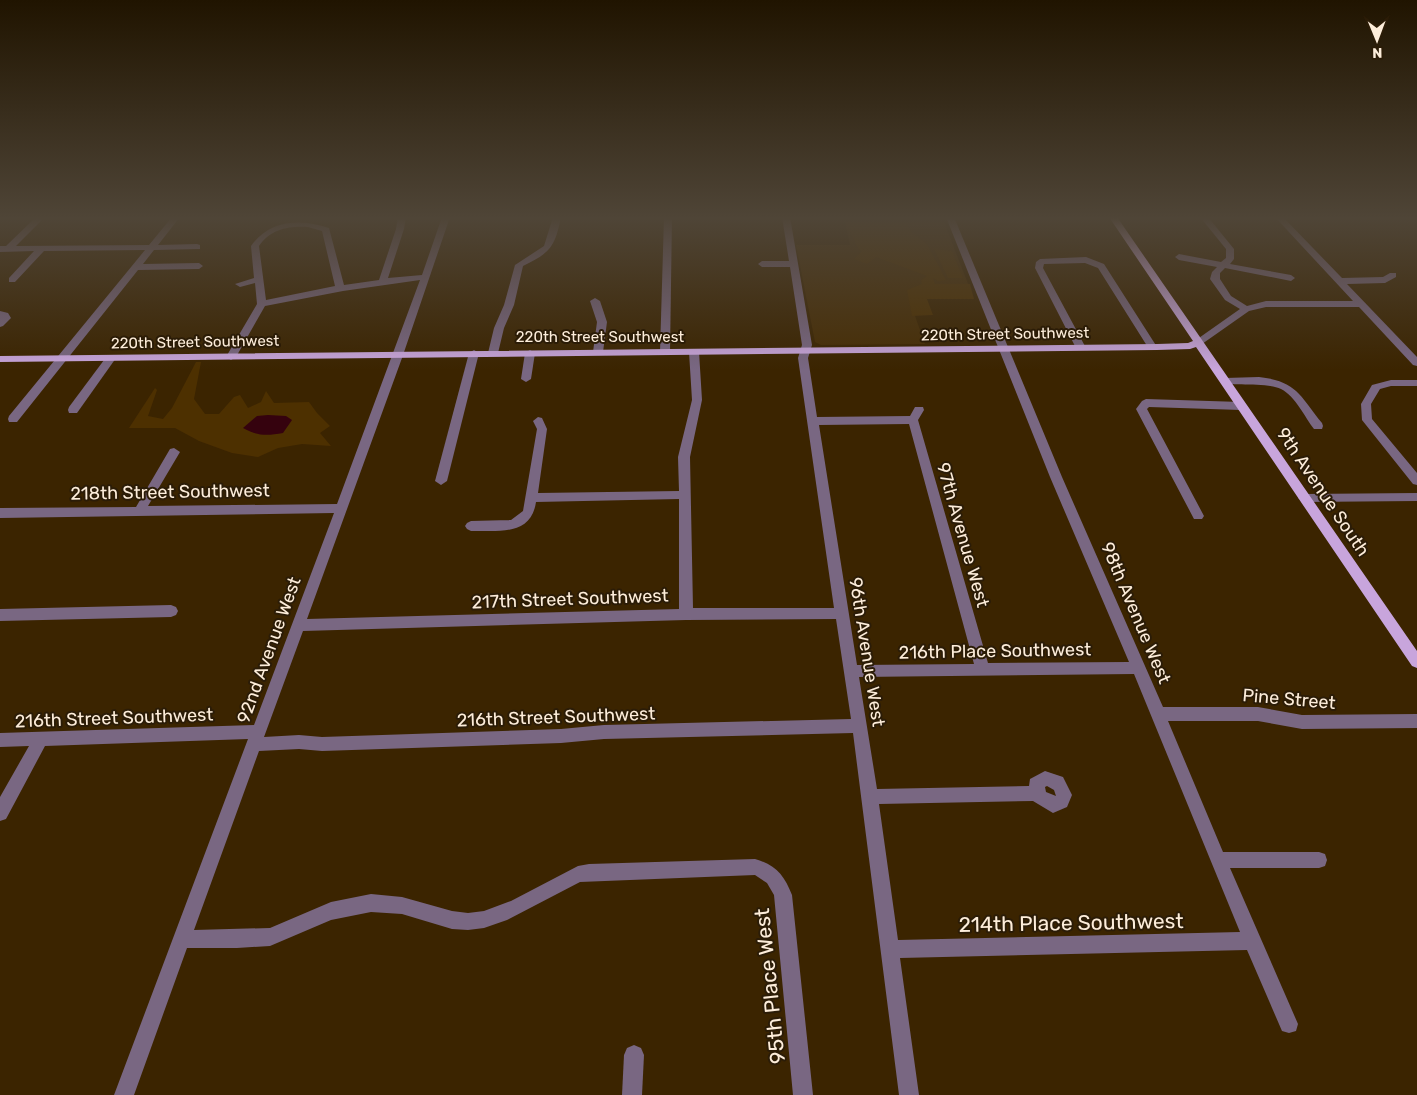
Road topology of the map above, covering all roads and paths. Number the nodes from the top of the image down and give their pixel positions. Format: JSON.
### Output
{"nodes":[{"id":1,"x":23,"y":268,"type":"edge"},
{"id":2,"x":135,"y":268,"type":"edge"},
{"id":3,"x":257,"y":268,"type":"edge"},
{"id":4,"x":335,"y":268,"type":"edge"},
{"id":5,"x":386,"y":268,"type":"edge"},
{"id":6,"x":427,"y":268,"type":"edge"},
{"id":7,"x":518,"y":268,"type":"edge"},
{"id":8,"x":667,"y":268,"type":"edge"},
{"id":9,"x":795,"y":268,"type":"edge"},
{"id":10,"x":971,"y":268,"type":"edge"},
{"id":11,"x":1040,"y":268,"type":"edge"},
{"id":12,"x":1103,"y":268,"type":"edge"},
{"id":13,"x":1148,"y":268,"type":"edge"},
{"id":14,"x":1221,"y":268,"type":"edge"},
{"id":15,"x":1235,"y":268,"type":"edge"},
{"id":16,"x":1329,"y":268,"type":"edge"},
{"id":17,"x":1393,"y":274,"type":"dead end"},
{"id":18,"x":424,"y":276,"type":"junction"},
{"id":19,"x":1291,"y":278,"type":"dead end"},
{"id":20,"x":12,"y":280,"type":"dead end"},
{"id":21,"x":258,"y":280,"type":"junction"},
{"id":22,"x":382,"y":280,"type":"junction"},
{"id":23,"x":1341,"y":280,"type":"junction"},
{"id":24,"x":240,"y":284,"type":"dead end"},
{"id":25,"x":340,"y":287,"type":"junction"},
{"id":26,"x":595,"y":302,"type":"dead end"},
{"id":27,"x":262,"y":304,"type":"junction"},
{"id":28,"x":1363,"y":304,"type":"junction"},
{"id":29,"x":1246,"y":310,"type":"junction"},
{"id":30,"x":0,"y":314,"type":"edge"},
{"id":31,"x":0,"y":324,"type":"edge"},
{"id":32,"x":1198,"y":342,"type":"junction"},
{"id":33,"x":1401,"y":345,"type":"junction"},
{"id":34,"x":1417,"y":345,"type":"edge"},
{"id":35,"x":1152,"y":347,"type":"junction"},
{"id":36,"x":1082,"y":348,"type":"junction"},
{"id":37,"x":1003,"y":349,"type":"junction"},
{"id":38,"x":805,"y":351,"type":"junction"},
{"id":39,"x":598,"y":352,"type":"junction"},
{"id":40,"x":665,"y":352,"type":"junction"},
{"id":41,"x":694,"y":352,"type":"junction"},
{"id":42,"x":493,"y":353,"type":"junction"},
{"id":43,"x":530,"y":353,"type":"junction"},
{"id":44,"x":398,"y":354,"type":"junction"},
{"id":45,"x":474,"y":354,"type":"junction"},
{"id":46,"x":231,"y":356,"type":"junction"},
{"id":47,"x":62,"y":358,"type":"junction"},
{"id":48,"x":111,"y":358,"type":"junction"},
{"id":49,"x":0,"y":359,"type":"edge"},
{"id":50,"x":1417,"y":363,"type":"edge"},
{"id":51,"x":526,"y":378,"type":"dead end"},
{"id":52,"x":1224,"y":381,"type":"junction"},
{"id":53,"x":1417,"y":383,"type":"edge"},
{"id":54,"x":1241,"y":406,"type":"junction"},
{"id":55,"x":72,"y":410,"type":"dead end"},
{"id":56,"x":14,"y":419,"type":"dead end"},
{"id":57,"x":538,"y":421,"type":"dead end"},
{"id":58,"x":812,"y":421,"type":"junction"},
{"id":59,"x":1318,"y":426,"type":"dead end"},
{"id":60,"x":174,"y":452,"type":"dead end"},
{"id":61,"x":441,"y":481,"type":"dead end"},
{"id":62,"x":1417,"y":481,"type":"edge"},
{"id":63,"x":684,"y":495,"type":"junction"},
{"id":64,"x":1417,"y":497,"type":"edge"},
{"id":65,"x":531,"y":498,"type":"junction"},
{"id":66,"x":1304,"y":498,"type":"junction"},
{"id":67,"x":341,"y":508,"type":"junction"},
{"id":68,"x":140,"y":510,"type":"junction"},
{"id":69,"x":0,"y":513,"type":"edge"},
{"id":70,"x":1198,"y":516,"type":"dead end"},
{"id":71,"x":471,"y":526,"type":"dead end"},
{"id":72,"x":171,"y":611,"type":"dead end"},
{"id":73,"x":842,"y":613,"type":"junction"},
{"id":74,"x":686,"y":614,"type":"junction"},
{"id":75,"x":0,"y":615,"type":"edge"},
{"id":76,"x":299,"y":625,"type":"junction"},
{"id":77,"x":1417,"y":662,"type":"edge"},
{"id":78,"x":1139,"y":668,"type":"junction"},
{"id":79,"x":983,"y":670,"type":"junction"},
{"id":80,"x":851,"y":672,"type":"junction"},
{"id":81,"x":1158,"y":714,"type":"junction"},
{"id":82,"x":1417,"y":722,"type":"edge"},
{"id":83,"x":859,"y":726,"type":"junction"},
{"id":84,"x":257,"y":738,"type":"junction"},
{"id":85,"x":41,"y":739,"type":"junction"},
{"id":86,"x":0,"y":740,"type":"edge"},
{"id":87,"x":1036,"y":792,"type":"dead end"},
{"id":88,"x":870,"y":797,"type":"junction"},
{"id":89,"x":0,"y":813,"type":"edge"},
{"id":90,"x":1218,"y":860,"type":"junction"},
{"id":91,"x":1319,"y":860,"type":"dead end"},
{"id":92,"x":182,"y":940,"type":"junction"},
{"id":93,"x":1252,"y":942,"type":"junction"},
{"id":94,"x":890,"y":949,"type":"junction"},
{"id":95,"x":1289,"y":1024,"type":"dead end"},
{"id":96,"x":634,"y":1055,"type":"dead end"},
{"id":97,"x":124,"y":1095,"type":"edge"},
{"id":98,"x":632,"y":1095,"type":"edge"},
{"id":99,"x":803,"y":1095,"type":"edge"},
{"id":100,"x":910,"y":1095,"type":"edge"}],
"edges":[{"from":1,"to":20,"type":"street"},
{"from":2,"to":47,"type":"street"},
{"from":3,"to":21,"type":"street"},
{"from":4,"to":25,"type":"street"},
{"from":5,"to":22,"type":"street"},
{"from":6,"to":18,"type":"street","name":"92nd Avenue West"},
{"from":7,"to":42,"type":"street"},
{"from":8,"to":40,"type":"street"},
{"from":9,"to":38,"type":"street","name":"96th Avenue West"},
{"from":10,"to":37,"type":"street","name":"98th Avenue West"},
{"from":11,"to":36,"type":"street"},
{"from":12,"to":35,"type":"street"},
{"from":13,"to":32,"type":"main road","name":"9th Avenue South"},
{"from":14,"to":29,"type":"street"},
{"from":15,"to":19,"type":"street"},
{"from":16,"to":23,"type":"street"},
{"from":17,"to":23,"type":"street"},
{"from":18,"to":22,"type":"street"},
{"from":18,"to":44,"type":"street","name":"92nd Avenue West"},
{"from":21,"to":24,"type":"street"},
{"from":21,"to":27,"type":"street"},
{"from":22,"to":25,"type":"street"},
{"from":23,"to":28,"type":"street"},
{"from":25,"to":27,"type":"street"},
{"from":26,"to":39,"type":"street"},
{"from":27,"to":46,"type":"street"},
{"from":28,"to":29,"type":"street"},
{"from":28,"to":33,"type":"street"},
{"from":29,"to":32,"type":"street"},
{"from":30,"to":31,"type":"street"},
{"from":32,"to":35,"type":"main road","name":"220th Street Southwest"},
{"from":32,"to":52,"type":"main road","name":"9th Avenue South"},
{"from":33,"to":34,"type":"street"},
{"from":33,"to":50,"type":"street"},
{"from":35,"to":36,"type":"main road","name":"220th Street Southwest"},
{"from":36,"to":37,"type":"main road","name":"220th Street Southwest"},
{"from":37,"to":38,"type":"main road","name":"220th Street Southwest"},
{"from":37,"to":78,"type":"street","name":"98th Avenue West"},
{"from":38,"to":41,"type":"main road","name":"220th Street Southwest"},
{"from":38,"to":58,"type":"street","name":"96th Avenue West"},
{"from":39,"to":40,"type":"main road","name":"220th Street Southwest"},
{"from":39,"to":43,"type":"main road","name":"220th Street Southwest"},
{"from":40,"to":41,"type":"main road","name":"220th Street Southwest"},
{"from":41,"to":63,"type":"street"},
{"from":42,"to":43,"type":"main road","name":"220th Street Southwest"},
{"from":42,"to":45,"type":"main road","name":"220th Street Southwest"},
{"from":43,"to":51,"type":"street"},
{"from":44,"to":45,"type":"main road","name":"220th Street Southwest"},
{"from":44,"to":46,"type":"main road","name":"220th Street Southwest"},
{"from":44,"to":67,"type":"street","name":"92nd Avenue West"},
{"from":45,"to":61,"type":"street"},
{"from":46,"to":48,"type":"main road","name":"220th Street Southwest"},
{"from":47,"to":48,"type":"main road","name":"220th Street Southwest"},
{"from":47,"to":49,"type":"main road","name":"220th Street Southwest"},
{"from":47,"to":56,"type":"street"},
{"from":48,"to":55,"type":"street"},
{"from":52,"to":54,"type":"main road","name":"9th Avenue South"},
{"from":52,"to":59,"type":"street"},
{"from":53,"to":62,"type":"street"},
{"from":54,"to":66,"type":"main road","name":"9th Avenue South"},
{"from":54,"to":70,"type":"street"},
{"from":57,"to":65,"type":"street"},
{"from":58,"to":73,"type":"street","name":"96th Avenue West"},
{"from":58,"to":79,"type":"street","name":"97th Avenue West"},
{"from":60,"to":68,"type":"street"},
{"from":63,"to":65,"type":"street"},
{"from":63,"to":74,"type":"street"},
{"from":64,"to":66,"type":"street"},
{"from":65,"to":71,"type":"street"},
{"from":66,"to":77,"type":"main road","name":"9th Avenue South"},
{"from":67,"to":68,"type":"street","name":"218th Street Southwest"},
{"from":67,"to":76,"type":"street","name":"92nd Avenue West"},
{"from":68,"to":69,"type":"street","name":"218th Street Southwest"},
{"from":72,"to":75,"type":"street"},
{"from":73,"to":74,"type":"street","name":"217th Street Southwest"},
{"from":73,"to":80,"type":"street","name":"96th Avenue West"},
{"from":74,"to":76,"type":"street","name":"217th Street Southwest"},
{"from":76,"to":84,"type":"street","name":"92nd Avenue West"},
{"from":78,"to":79,"type":"street","name":"216th Place Southwest"},
{"from":78,"to":81,"type":"street","name":"98th Avenue West"},
{"from":79,"to":80,"type":"street","name":"216th Place Southwest"},
{"from":80,"to":83,"type":"street","name":"96th Avenue West"},
{"from":81,"to":82,"type":"street","name":"Pine Street"},
{"from":81,"to":90,"type":"street","name":"98th Avenue West"},
{"from":83,"to":84,"type":"street","name":"216th Street Southwest"},
{"from":83,"to":88,"type":"street","name":"96th Avenue West"},
{"from":84,"to":85,"type":"street","name":"216th Street Southwest"},
{"from":84,"to":92,"type":"street","name":"92nd Avenue West"},
{"from":85,"to":86,"type":"street","name":"216th Street Southwest"},
{"from":85,"to":89,"type":"street"},
{"from":87,"to":88,"type":"street"},
{"from":88,"to":94,"type":"street","name":"96th Avenue West"},
{"from":90,"to":91,"type":"street"},
{"from":90,"to":93,"type":"street","name":"98th Avenue West"},
{"from":92,"to":97,"type":"street","name":"92nd Avenue West"},
{"from":92,"to":99,"type":"street","name":"95th Place West"},
{"from":93,"to":94,"type":"street","name":"214th Place Southwest"},
{"from":93,"to":95,"type":"street","name":"98th Avenue West"},
{"from":94,"to":100,"type":"street","name":"96th Avenue West"},
{"from":96,"to":98,"type":"street"}]}
